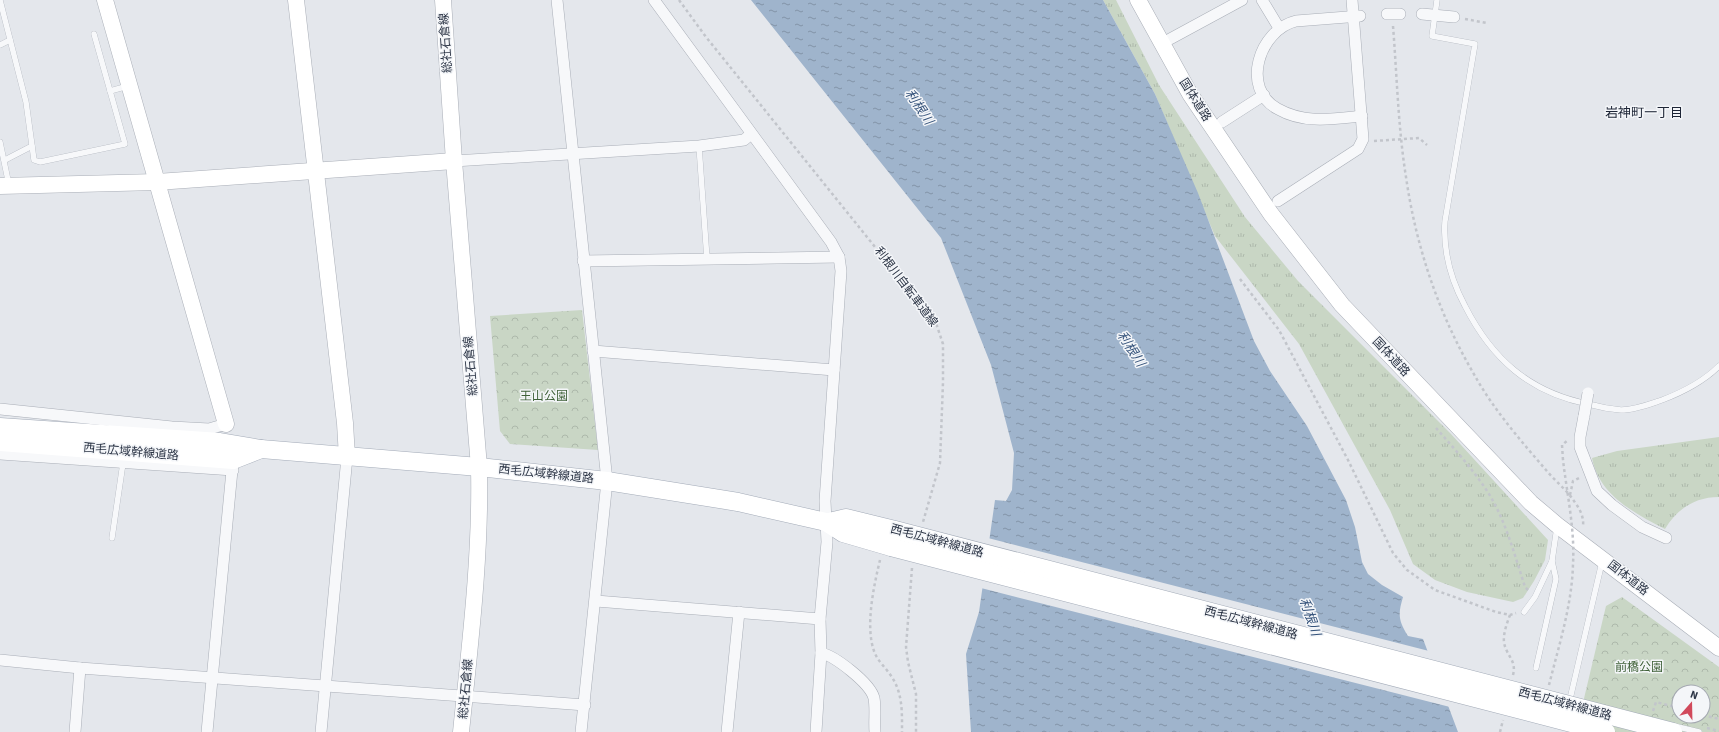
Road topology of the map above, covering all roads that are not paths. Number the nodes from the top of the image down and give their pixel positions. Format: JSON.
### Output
{"nodes":[{"id":1,"x":0,"y":0,"type":"edge"},
{"id":2,"x":105,"y":0,"type":"edge"},
{"id":3,"x":296,"y":0,"type":"edge"},
{"id":4,"x":443,"y":0,"type":"edge"},
{"id":5,"x":556,"y":0,"type":"edge"},
{"id":6,"x":654,"y":0,"type":"edge"},
{"id":7,"x":1138,"y":0,"type":"edge"},
{"id":8,"x":1242,"y":0,"type":"edge"},
{"id":9,"x":1262,"y":0,"type":"edge"},
{"id":10,"x":1352,"y":0,"type":"edge"},
{"id":11,"x":1437,"y":0,"type":"edge"},
{"id":12,"x":1387,"y":14,"type":"dead end"},
{"id":13,"x":1400,"y":14,"type":"dead end"},
{"id":14,"x":1422,"y":14,"type":"dead end"},
{"id":15,"x":1435,"y":14,"type":"junction"},
{"id":16,"x":1357,"y":16,"type":"junction"},
{"id":17,"x":1454,"y":17,"type":"road end"},
{"id":18,"x":1279,"y":28,"type":"junction"},
{"id":19,"x":94,"y":34,"type":"dead end"},
{"id":20,"x":1170,"y":39,"type":"dead end"},
{"id":21,"x":10,"y":40,"type":"junction"},
{"id":22,"x":0,"y":44,"type":"edge"},
{"id":23,"x":130,"y":85,"type":"junction"},
{"id":24,"x":110,"y":91,"type":"junction"},
{"id":25,"x":1264,"y":95,"type":"junction"},
{"id":26,"x":1362,"y":116,"type":"junction"},
{"id":27,"x":1222,"y":122,"type":"dead end"},
{"id":28,"x":751,"y":134,"type":"junction"},
{"id":29,"x":0,"y":142,"type":"edge"},
{"id":30,"x":32,"y":146,"type":"junction"},
{"id":31,"x":700,"y":146,"type":"junction"},
{"id":32,"x":572,"y":153,"type":"junction"},
{"id":33,"x":4,"y":160,"type":"junction"},
{"id":34,"x":454,"y":161,"type":"junction"},
{"id":35,"x":316,"y":170,"type":"junction"},
{"id":36,"x":157,"y":182,"type":"junction"},
{"id":37,"x":4,"y":186,"type":"edge"},
{"id":38,"x":1278,"y":201,"type":"dead end"},
{"id":39,"x":839,"y":257,"type":"junction"},
{"id":40,"x":707,"y":258,"type":"junction"},
{"id":41,"x":583,"y":261,"type":"junction"},
{"id":42,"x":593,"y":351,"type":"junction"},
{"id":43,"x":1719,"y":366,"type":"edge"},
{"id":44,"x":834,"y":370,"type":"junction"},
{"id":45,"x":1588,"y":393,"type":"dead end"},
{"id":46,"x":0,"y":408,"type":"edge"},
{"id":47,"x":226,"y":424,"type":"joint"},
{"id":48,"x":0,"y":427,"type":"edge"},
{"id":49,"x":28,"y":436,"type":"junction"},
{"id":50,"x":0,"y":442,"type":"edge"},
{"id":51,"x":261,"y":449,"type":"junction"},
{"id":52,"x":0,"y":454,"type":"edge"},
{"id":53,"x":347,"y":457,"type":"junction"},
{"id":54,"x":123,"y":463,"type":"junction"},
{"id":55,"x":233,"y":465,"type":"junction"},
{"id":56,"x":479,"y":467,"type":"junction"},
{"id":57,"x":607,"y":481,"type":"junction"},
{"id":58,"x":828,"y":522,"type":"junction"},
{"id":59,"x":1557,"y":525,"type":"junction"},
{"id":60,"x":112,"y":538,"type":"dead end"},
{"id":61,"x":1666,"y":538,"type":"dead end"},
{"id":62,"x":889,"y":545,"type":"junction"},
{"id":63,"x":1603,"y":558,"type":"junction"},
{"id":64,"x":1552,"y":560,"type":"junction"},
{"id":65,"x":596,"y":601,"type":"junction"},
{"id":66,"x":739,"y":612,"type":"junction"},
{"id":67,"x":1524,"y":612,"type":"road end"},
{"id":68,"x":820,"y":619,"type":"junction"},
{"id":69,"x":1719,"y":648,"type":"edge"},
{"id":70,"x":821,"y":653,"type":"junction"},
{"id":71,"x":0,"y":660,"type":"edge"},
{"id":72,"x":80,"y":668,"type":"junction"},
{"id":73,"x":1536,"y":668,"type":"dead end"},
{"id":74,"x":212,"y":677,"type":"junction"},
{"id":75,"x":326,"y":685,"type":"junction"},
{"id":76,"x":465,"y":695,"type":"junction"},
{"id":77,"x":585,"y":705,"type":"junction"},
{"id":78,"x":75,"y":732,"type":"edge"},
{"id":79,"x":207,"y":732,"type":"edge"},
{"id":80,"x":321,"y":732,"type":"edge"},
{"id":81,"x":461,"y":732,"type":"edge"},
{"id":82,"x":581,"y":732,"type":"edge"},
{"id":83,"x":727,"y":732,"type":"edge"},
{"id":84,"x":816,"y":732,"type":"edge"},
{"id":85,"x":874,"y":732,"type":"edge"},
{"id":86,"x":1606,"y":732,"type":"edge"},
{"id":87,"x":1673,"y":732,"type":"edge"},
{"id":88,"x":1699,"y":732,"type":"edge"}],
"edges":[{"from":1,"to":21,"type":"lane"},
{"from":2,"to":23,"type":"street"},
{"from":3,"to":35,"type":"street"},
{"from":4,"to":34,"type":"street","name":"総社石倉線"},
{"from":5,"to":32,"type":"street"},
{"from":6,"to":28,"type":"street"},
{"from":7,"to":59,"type":"street","name":"国体道路"},
{"from":8,"to":20,"type":"street"},
{"from":9,"to":18,"type":"street"},
{"from":10,"to":16,"type":"street"},
{"from":11,"to":15,"type":"lane"},
{"from":12,"to":13,"type":"street"},
{"from":14,"to":15,"type":"street"},
{"from":15,"to":17,"type":"street"},
{"from":15,"to":43,"type":"lane"},
{"from":16,"to":18,"type":"street"},
{"from":16,"to":26,"type":"street"},
{"from":18,"to":25,"type":"street"},
{"from":19,"to":24,"type":"lane"},
{"from":21,"to":22,"type":"lane"},
{"from":21,"to":30,"type":"lane"},
{"from":23,"to":24,"type":"lane"},
{"from":23,"to":36,"type":"street"},
{"from":24,"to":30,"type":"lane"},
{"from":25,"to":26,"type":"street"},
{"from":25,"to":27,"type":"street"},
{"from":26,"to":38,"type":"street"},
{"from":28,"to":31,"type":"street"},
{"from":28,"to":39,"type":"street"},
{"from":29,"to":33,"type":"lane"},
{"from":30,"to":33,"type":"lane"},
{"from":31,"to":32,"type":"street"},
{"from":31,"to":40,"type":"lane"},
{"from":32,"to":34,"type":"street"},
{"from":32,"to":41,"type":"street"},
{"from":33,"to":37,"type":"lane"},
{"from":34,"to":35,"type":"street"},
{"from":34,"to":56,"type":"street","name":"総社石倉線"},
{"from":35,"to":36,"type":"street"},
{"from":35,"to":53,"type":"street"},
{"from":36,"to":37,"type":"street"},
{"from":36,"to":47,"type":"street"},
{"from":39,"to":40,"type":"street"},
{"from":39,"to":44,"type":"street"},
{"from":40,"to":41,"type":"street"},
{"from":41,"to":42,"type":"street"},
{"from":42,"to":44,"type":"street"},
{"from":42,"to":57,"type":"street"},
{"from":44,"to":58,"type":"street"},
{"from":45,"to":61,"type":"street","bridge":true},
{"from":46,"to":47,"type":"street"},
{"from":48,"to":49,"type":"main road","name":"西毛広域幹線道路"},
{"from":49,"to":50,"type":"main road","name":"西毛広域幹線道路"},
{"from":49,"to":51,"type":"main road","name":"西毛広域幹線道路"},
{"from":49,"to":55,"type":"main road","name":"西毛広域幹線道路"},
{"from":51,"to":53,"type":"main road","name":"西毛広域幹線道路"},
{"from":51,"to":55,"type":"main road","name":"西毛広域幹線道路"},
{"from":52,"to":54,"type":"street"},
{"from":53,"to":56,"type":"main road","name":"西毛広域幹線道路"},
{"from":53,"to":75,"type":"street"},
{"from":54,"to":55,"type":"street"},
{"from":54,"to":60,"type":"lane"},
{"from":55,"to":74,"type":"street"},
{"from":56,"to":57,"type":"main road","name":"西毛広域幹線道路"},
{"from":56,"to":76,"type":"street","name":"総社石倉線"},
{"from":57,"to":58,"type":"main road","name":"西毛広域幹線道路"},
{"from":57,"to":65,"type":"street"},
{"from":58,"to":62,"type":"main road","name":"西毛広域幹線道路"},
{"from":58,"to":68,"type":"street"},
{"from":59,"to":63,"type":"street","name":"国体道路"},
{"from":59,"to":64,"type":"lane"},
{"from":62,"to":86,"type":"main road","name":"西毛広域幹線道路","bridge":true},
{"from":62,"to":87,"type":"main road","name":"西毛広域幹線道路","bridge":true},
{"from":63,"to":69,"type":"street","name":"国体道路"},
{"from":63,"to":88,"type":"lane"},
{"from":64,"to":67,"type":"lane"},
{"from":64,"to":73,"type":"lane"},
{"from":65,"to":66,"type":"street"},
{"from":65,"to":77,"type":"street"},
{"from":66,"to":68,"type":"street"},
{"from":66,"to":83,"type":"street"},
{"from":68,"to":70,"type":"street"},
{"from":70,"to":84,"type":"street"},
{"from":70,"to":85,"type":"street"},
{"from":71,"to":72,"type":"street"},
{"from":72,"to":74,"type":"street"},
{"from":72,"to":78,"type":"street"},
{"from":74,"to":75,"type":"street"},
{"from":74,"to":79,"type":"street"},
{"from":75,"to":76,"type":"street"},
{"from":75,"to":80,"type":"street"},
{"from":76,"to":77,"type":"street"},
{"from":76,"to":81,"type":"street","name":"総社石倉線"},
{"from":77,"to":82,"type":"street"}]}
